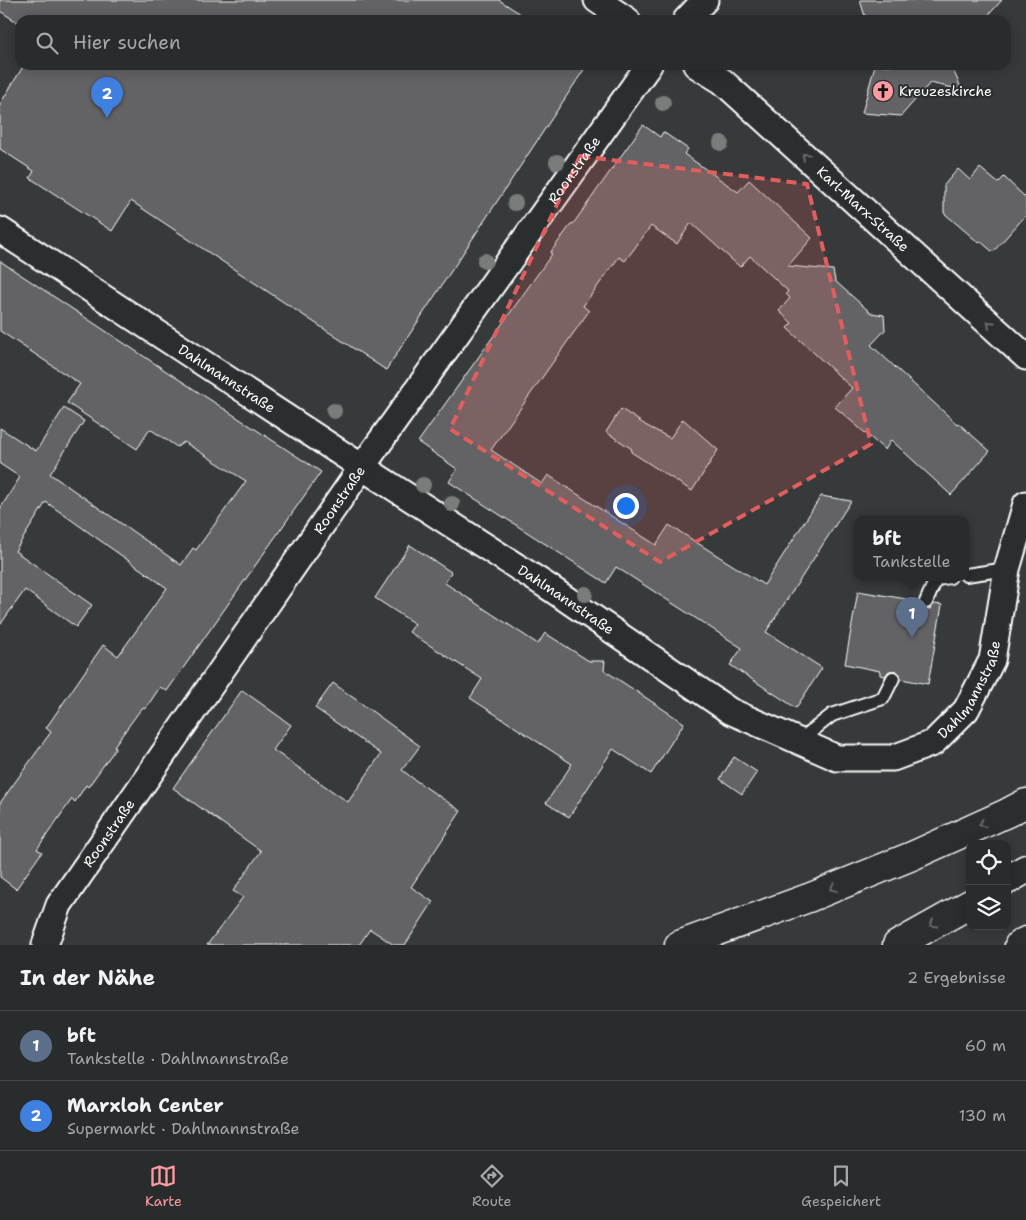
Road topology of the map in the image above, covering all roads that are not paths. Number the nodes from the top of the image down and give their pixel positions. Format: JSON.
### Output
{"nodes":[{"id":1,"x":597,"y":0,"type":"edge"},
{"id":2,"x":705,"y":0,"type":"edge"},
{"id":3,"x":619,"y":15,"type":"edge"},
{"id":4,"x":691,"y":15,"type":"edge"},
{"id":5,"x":645,"y":70,"type":"edge"},
{"id":6,"x":704,"y":70,"type":"edge"},
{"id":7,"x":0,"y":230,"type":"edge"},
{"id":8,"x":1026,"y":357,"type":"edge"},
{"id":9,"x":362,"y":467,"type":"junction"},
{"id":10,"x":1026,"y":504,"type":"edge"},
{"id":11,"x":1008,"y":569,"type":"junction"},
{"id":12,"x":969,"y":575,"type":"edge"},
{"id":13,"x":935,"y":581,"type":"edge"},
{"id":14,"x":926,"y":602,"type":"dead end"},
{"id":15,"x":893,"y":678,"type":"dead end"},
{"id":16,"x":799,"y":741,"type":"junction"},
{"id":17,"x":1026,"y":803,"type":"edge"},
{"id":18,"x":1026,"y":869,"type":"edge"},
{"id":19,"x":1011,"y":878,"type":"edge"},
{"id":20,"x":966,"y":906,"type":"edge"},
{"id":21,"x":1026,"y":941,"type":"edge"},
{"id":22,"x":45,"y":945,"type":"edge"},
{"id":23,"x":679,"y":945,"type":"edge"},
{"id":24,"x":897,"y":945,"type":"edge"},
{"id":25,"x":1019,"y":945,"type":"edge"}],
"edges":[{"from":1,"to":3,"type":"street"},
{"from":2,"to":4,"type":"street"},
{"from":5,"to":9,"type":"street","name":"Roonstraße"},
{"from":8,"to":6,"type":"street","name":"Karl-Marx-Straße","one_way":true},
{"from":7,"to":9,"type":"street","name":"Dahlmannstraße"},
{"from":9,"to":16,"type":"street","name":"Dahlmannstraße"},
{"from":9,"to":22,"type":"street","name":"Roonstraße"},
{"from":10,"to":11,"type":"street","name":"Dahlmannstraße"},
{"from":11,"to":12,"type":"lane"},
{"from":11,"to":16,"type":"street","name":"Dahlmannstraße"},
{"from":13,"to":14,"type":"lane"},
{"from":15,"to":16,"type":"lane"},
{"from":17,"to":23,"type":"highway","one_way":true},
{"from":18,"to":19,"type":"highway"},
{"from":20,"to":24,"type":"highway","one_way":true},
{"from":21,"to":25,"type":"highway"}]}
